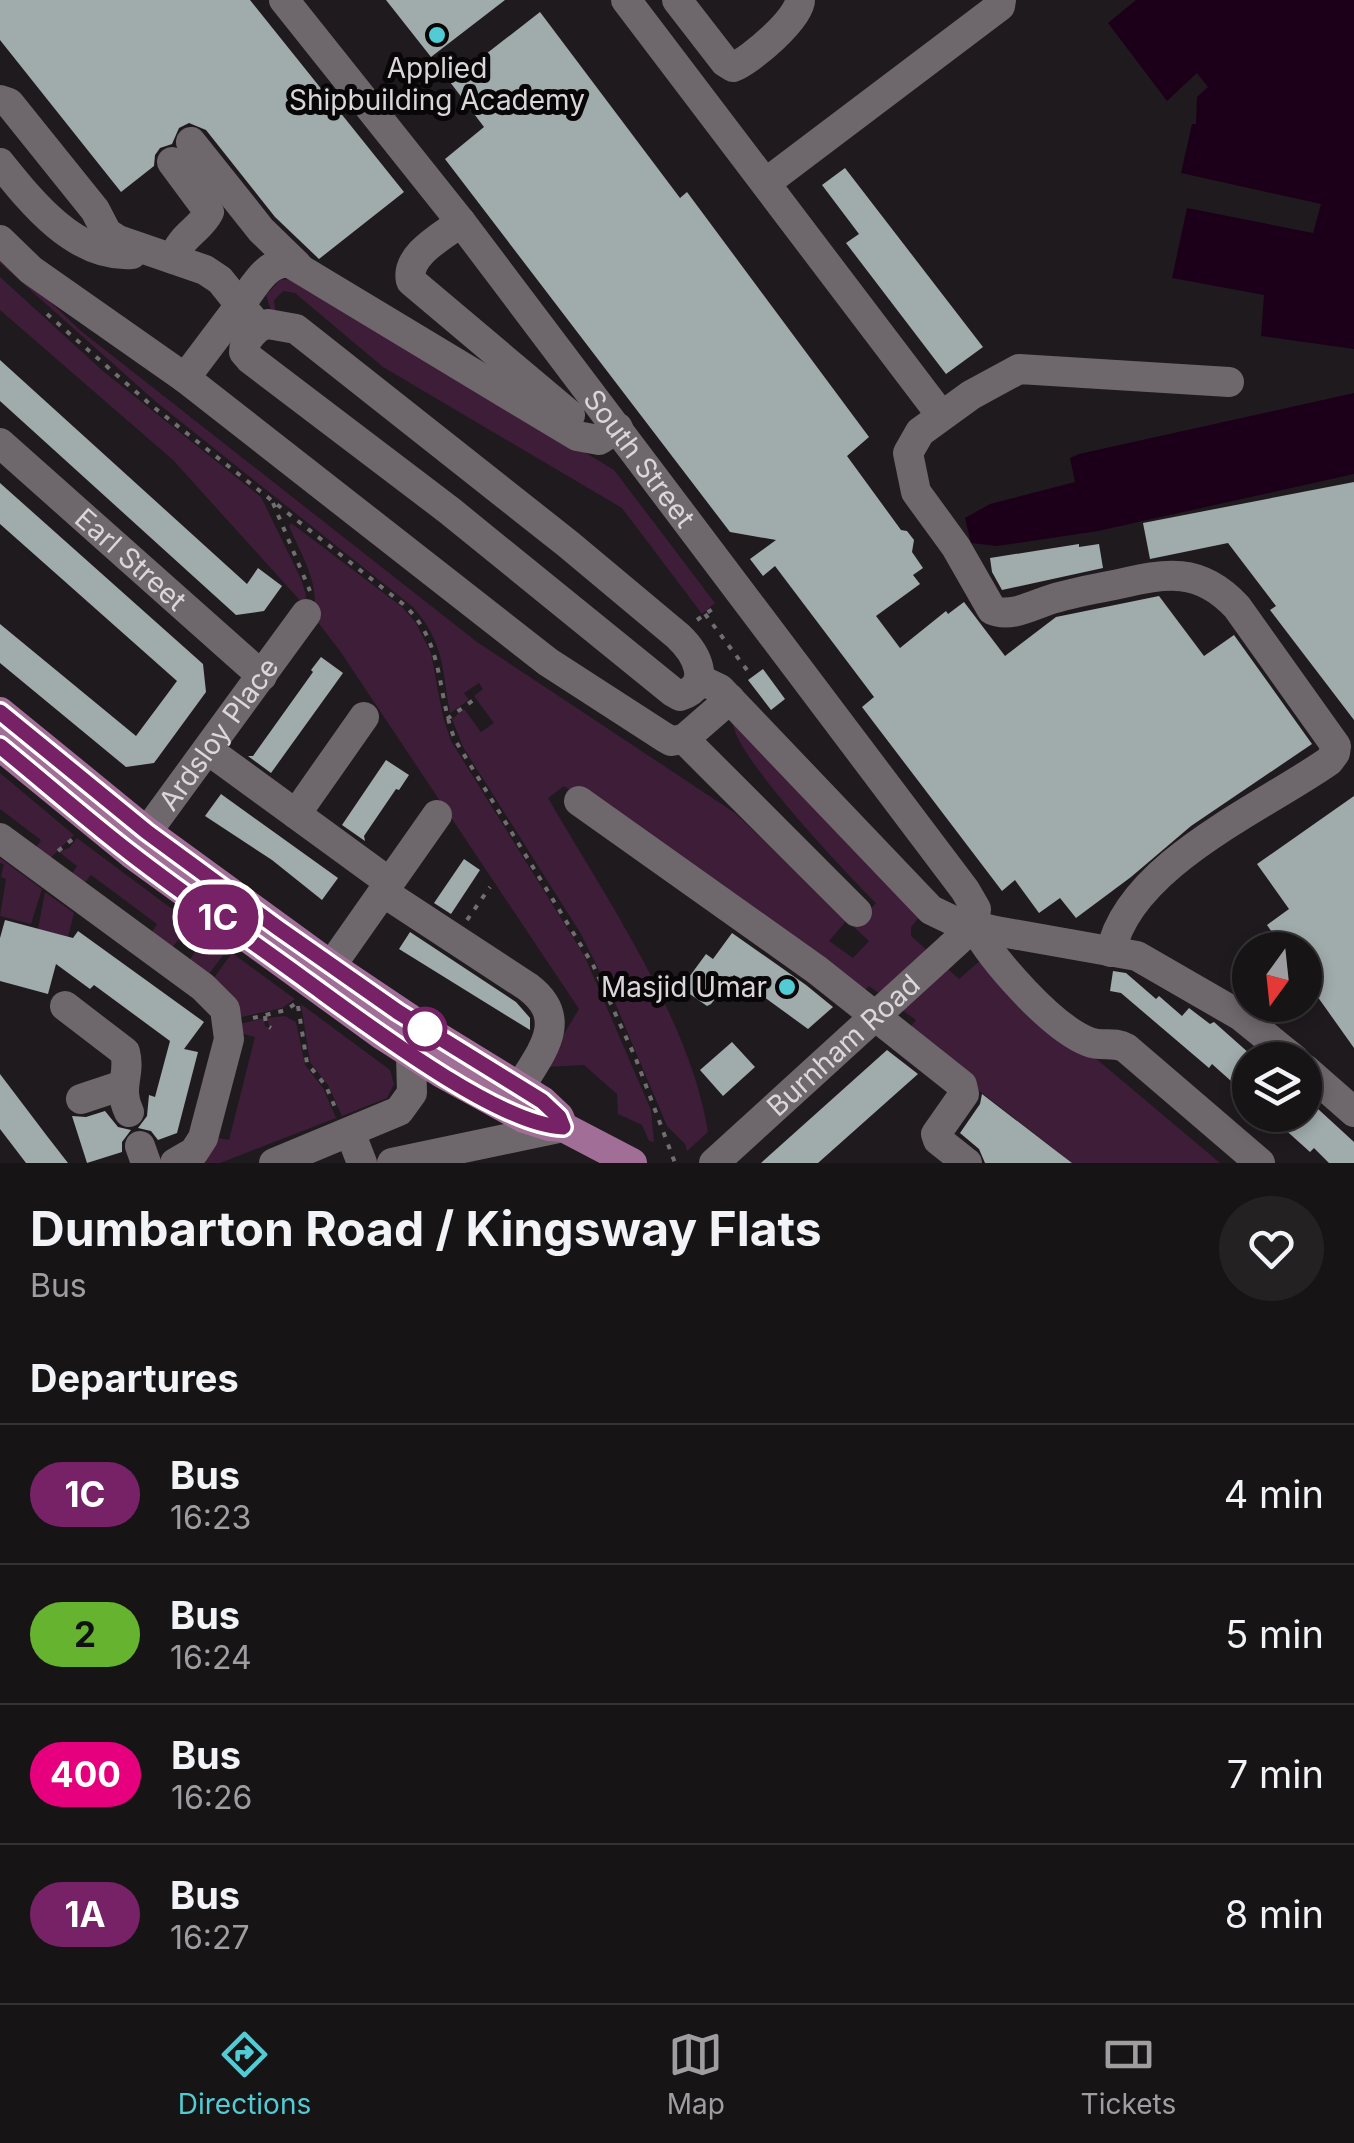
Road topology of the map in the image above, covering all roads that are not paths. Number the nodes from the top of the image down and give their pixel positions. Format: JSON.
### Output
{"nodes":[{"id":1,"x":284,"y":0,"type":"edge"},
{"id":2,"x":626,"y":0,"type":"edge"},
{"id":3,"x":677,"y":0,"type":"edge"},
{"id":4,"x":800,"y":0,"type":"edge"},
{"id":5,"x":990,"y":0,"type":"edge"},
{"id":6,"x":1001,"y":0,"type":"edge"},
{"id":7,"x":0,"y":100,"type":"edge"},
{"id":8,"x":0,"y":162,"type":"edge"},
{"id":9,"x":764,"y":178,"type":"junction"},
{"id":10,"x":461,"y":222,"type":"junction"},
{"id":11,"x":0,"y":240,"type":"edge"},
{"id":12,"x":164,"y":256,"type":"junction"},
{"id":13,"x":297,"y":265,"type":"junction"},
{"id":14,"x":250,"y":316,"type":"junction"},
{"id":15,"x":185,"y":378,"type":"junction"},
{"id":16,"x":1229,"y":382,"type":"dead end"},
{"id":17,"x":940,"y":415,"type":"junction"},
{"id":18,"x":608,"y":434,"type":"junction"},
{"id":19,"x":0,"y":443,"type":"edge"},
{"id":20,"x":306,"y":614,"type":"road end"},
{"id":21,"x":262,"y":676,"type":"junction"},
{"id":22,"x":700,"y":679,"type":"junction"},
{"id":23,"x":736,"y":687,"type":"junction"},
{"id":24,"x":0,"y":712,"type":"edge"},
{"id":25,"x":364,"y":717,"type":"dead end"},
{"id":26,"x":684,"y":739,"type":"junction"},
{"id":27,"x":0,"y":746,"type":"edge"},
{"id":28,"x":208,"y":750,"type":"junction"},
{"id":29,"x":1345,"y":756,"type":"edge"},
{"id":30,"x":579,"y":801,"type":"dead end"},
{"id":31,"x":296,"y":814,"type":"junction"},
{"id":32,"x":436,"y":815,"type":"dead end"},
{"id":33,"x":0,"y":838,"type":"edge"},
{"id":34,"x":139,"y":843,"type":"junction"},
{"id":35,"x":386,"y":887,"type":"junction"},
{"id":36,"x":857,"y":912,"type":"dead end"},
{"id":37,"x":974,"y":926,"type":"junction"},
{"id":38,"x":1015,"y":935,"type":"junction"},
{"id":39,"x":1111,"y":952,"type":"junction"},
{"id":40,"x":331,"y":966,"type":"junction"},
{"id":41,"x":65,"y":1006,"type":"dead end"},
{"id":42,"x":875,"y":1018,"type":"junction"},
{"id":43,"x":1272,"y":1042,"type":"edge"},
{"id":44,"x":1108,"y":1043,"type":"junction"},
{"id":45,"x":411,"y":1054,"type":"junction"},
{"id":46,"x":442,"y":1073,"type":"junction"},
{"id":47,"x":1322,"y":1084,"type":"edge"},
{"id":48,"x":520,"y":1086,"type":"junction"},
{"id":49,"x":81,"y":1100,"type":"dead end"},
{"id":50,"x":1354,"y":1112,"type":"edge"},
{"id":51,"x":563,"y":1127,"type":"junction"},
{"id":52,"x":355,"y":1146,"type":"edge"},
{"id":53,"x":606,"y":1156,"type":"edge"},
{"id":54,"x":175,"y":1163,"type":"edge"},
{"id":55,"x":274,"y":1163,"type":"edge"},
{"id":56,"x":392,"y":1163,"type":"edge"},
{"id":57,"x":632,"y":1163,"type":"edge"},
{"id":58,"x":714,"y":1163,"type":"edge"},
{"id":59,"x":967,"y":1163,"type":"edge"},
{"id":60,"x":1260,"y":1163,"type":"edge"}],
"edges":[{"from":1,"to":10,"type":"street","name":"South Street"},
{"from":2,"to":9,"type":"street"},
{"from":3,"to":4,"type":"street"},
{"from":5,"to":9,"type":"street"},
{"from":6,"to":9,"type":"street"},
{"from":7,"to":12,"type":"street"},
{"from":8,"to":12,"type":"street"},
{"from":9,"to":17,"type":"street"},
{"from":10,"to":18,"type":"street","name":"South Street"},
{"from":10,"to":18,"type":"street"},
{"from":11,"to":15,"type":"street"},
{"from":12,"to":13,"type":"street"},
{"from":12,"to":14,"type":"street"},
{"from":13,"to":14,"type":"street"},
{"from":13,"to":18,"type":"street"},
{"from":14,"to":15,"type":"street"},
{"from":14,"to":22,"type":"street"},
{"from":14,"to":22,"type":"street"},
{"from":15,"to":26,"type":"street"},
{"from":16,"to":17,"type":"street"},
{"from":17,"to":29,"type":"street"},
{"from":18,"to":37,"type":"street","name":"South Street"},
{"from":19,"to":21,"type":"street","name":"Earl Street"},
{"from":20,"to":21,"type":"street","name":"Ardsloy Place"},
{"from":21,"to":28,"type":"street","name":"Ardsloy Place"},
{"from":22,"to":23,"type":"street"},
{"from":23,"to":26,"type":"street"},
{"from":23,"to":37,"type":"street"},
{"from":24,"to":34,"type":"main road"},
{"from":25,"to":31,"type":"street"},
{"from":26,"to":36,"type":"street"},
{"from":27,"to":34,"type":"main road"},
{"from":28,"to":31,"type":"street"},
{"from":28,"to":34,"type":"street","name":"Ardsloy Place"},
{"from":29,"to":39,"type":"street"},
{"from":30,"to":42,"type":"street"},
{"from":31,"to":35,"type":"street"},
{"from":32,"to":35,"type":"street"},
{"from":33,"to":54,"type":"street"},
{"from":34,"to":40,"type":"main road"},
{"from":34,"to":45,"type":"main road"},
{"from":35,"to":40,"type":"street"},
{"from":35,"to":48,"type":"street"},
{"from":37,"to":38,"type":"street"},
{"from":37,"to":42,"type":"street","name":"Burnham Road"},
{"from":37,"to":44,"type":"street","name":"South Street"},
{"from":38,"to":39,"type":"street"},
{"from":38,"to":44,"type":"street"},
{"from":39,"to":43,"type":"street"},
{"from":40,"to":48,"type":"main road"},
{"from":41,"to":49,"type":"street"},
{"from":42,"to":58,"type":"street","name":"Burnham Road"},
{"from":42,"to":59,"type":"street"},
{"from":44,"to":60,"type":"street"},
{"from":45,"to":46,"type":"main road"},
{"from":45,"to":52,"type":"street"},
{"from":46,"to":51,"type":"main road"},
{"from":46,"to":52,"type":"street"},
{"from":47,"to":50,"type":"street"},
{"from":48,"to":51,"type":"main road"},
{"from":51,"to":53,"type":"main road"},
{"from":51,"to":56,"type":"street"},
{"from":52,"to":55,"type":"street"},
{"from":53,"to":57,"type":"main road"}]}
